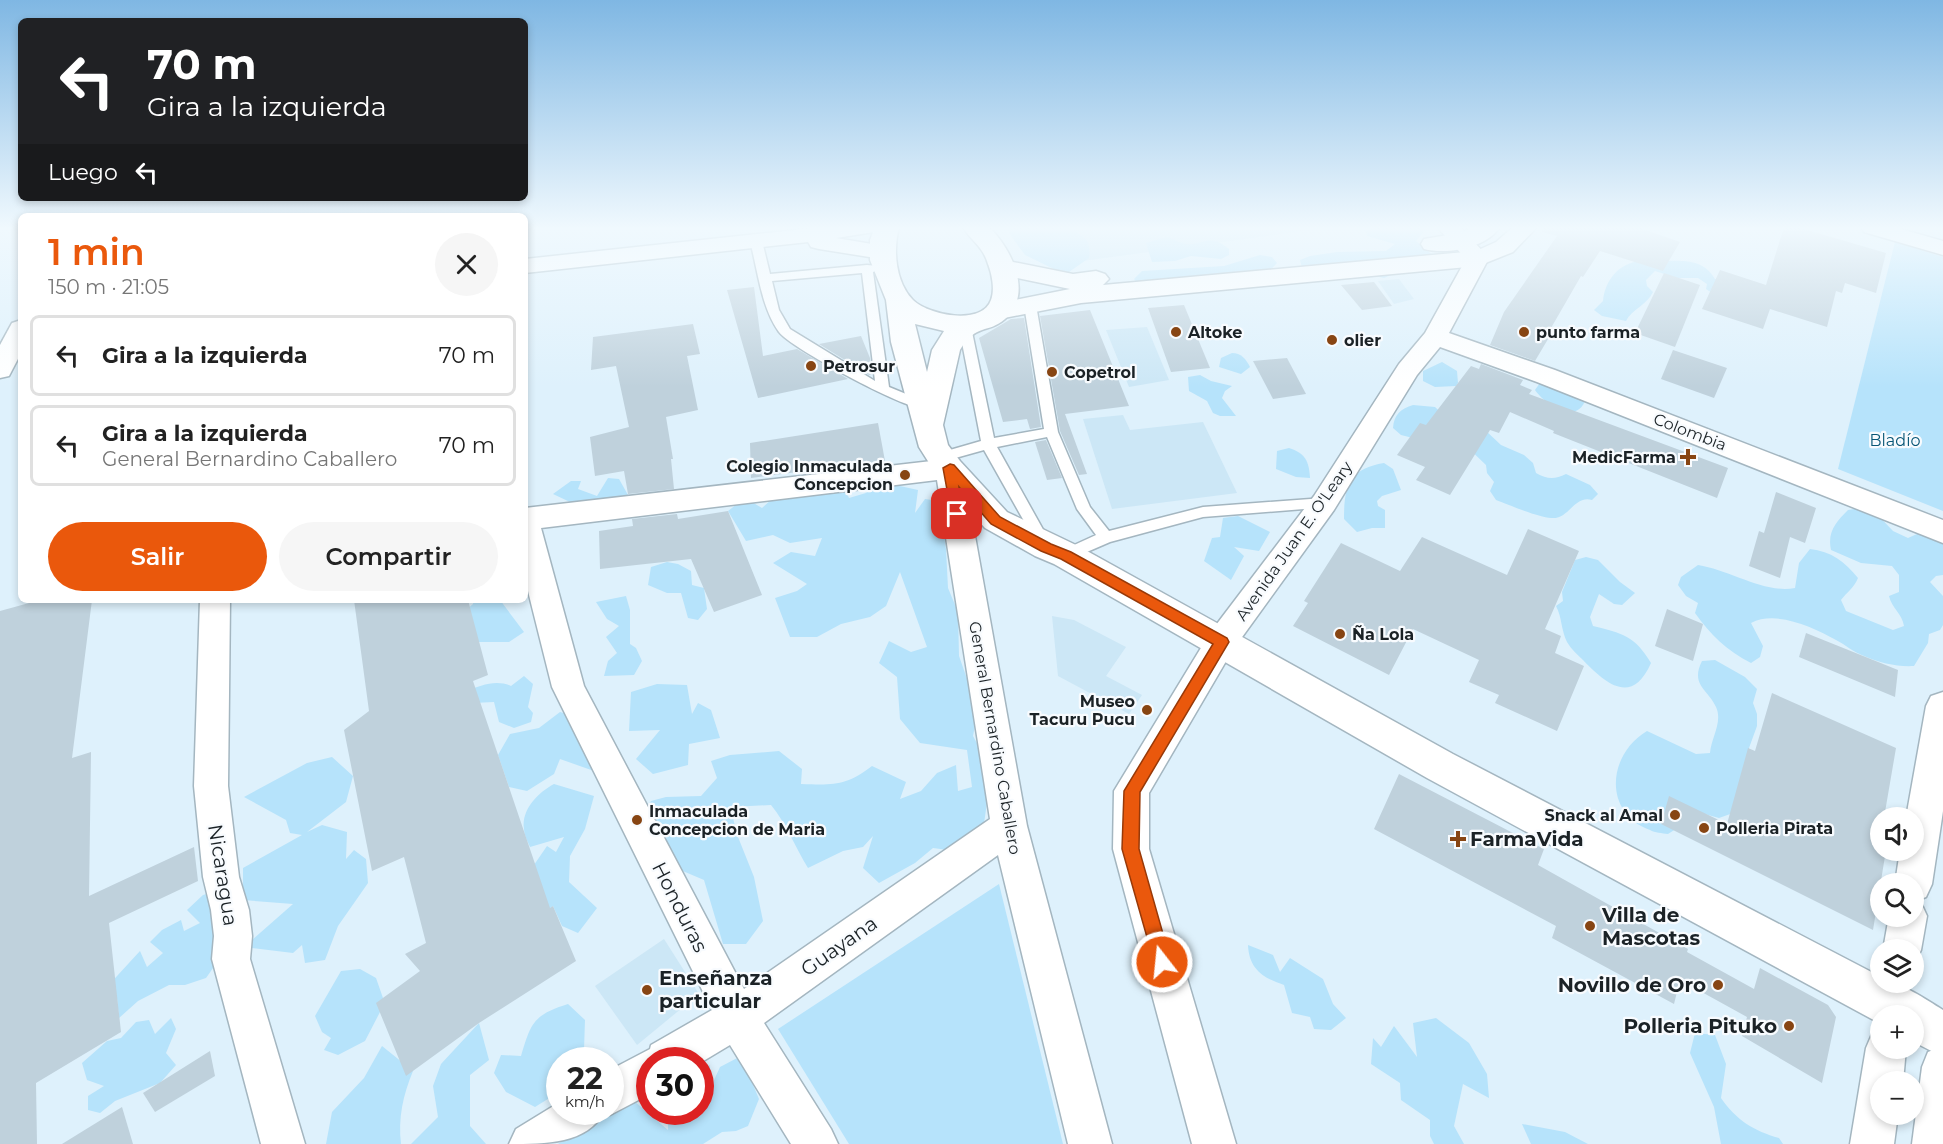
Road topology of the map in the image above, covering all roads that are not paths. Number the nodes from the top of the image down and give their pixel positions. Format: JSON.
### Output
{"nodes":[{"id":1,"x":766,"y":280,"type":"edge"},
{"id":2,"x":878,"y":280,"type":"edge"},
{"id":3,"x":887,"y":280,"type":"edge"},
{"id":4,"x":1004,"y":280,"type":"edge"},
{"id":5,"x":1065,"y":280,"type":"edge"},
{"id":6,"x":1089,"y":280,"type":"edge"},
{"id":7,"x":1185,"y":280,"type":"edge"},
{"id":8,"x":1451,"y":280,"type":"edge"},
{"id":9,"x":898,"y":301,"type":"junction"},
{"id":10,"x":1030,"y":305,"type":"junction"},
{"id":11,"x":999,"y":311,"type":"junction"},
{"id":12,"x":18,"y":323,"type":"edge"},
{"id":13,"x":967,"y":325,"type":"junction"},
{"id":14,"x":0,"y":326,"type":"edge"},
{"id":15,"x":18,"y":334,"type":"edge"},
{"id":16,"x":1435,"y":337,"type":"junction"},
{"id":17,"x":0,"y":370,"type":"edge"},
{"id":18,"x":883,"y":390,"type":"junction"},
{"id":19,"x":1051,"y":432,"type":"junction"},
{"id":20,"x":936,"y":440,"type":"junction"},
{"id":21,"x":988,"y":444,"type":"junction"},
{"id":22,"x":1324,"y":503,"type":"junction"},
{"id":23,"x":528,"y":519,"type":"edge"},
{"id":24,"x":528,"y":532,"type":"edge"},
{"id":25,"x":1943,"y":532,"type":"edge"},
{"id":26,"x":1106,"y":537,"type":"junction"},
{"id":27,"x":1056,"y":551,"type":"junction"},
{"id":28,"x":215,"y":603,"type":"edge"},
{"id":29,"x":1221,"y":642,"type":"junction"},
{"id":30,"x":1943,"y":706,"type":"edge"},
{"id":31,"x":1008,"y":826,"type":"junction"},
{"id":32,"x":1915,"y":873,"type":"edge"},
{"id":33,"x":1897,"y":1005,"type":"edge"},
{"id":34,"x":737,"y":1018,"type":"junction"},
{"id":35,"x":1924,"y":1022,"type":"edge"},
{"id":36,"x":1943,"y":1035,"type":"edge"},
{"id":37,"x":688,"y":1047,"type":"edge"},
{"id":38,"x":1943,"y":1066,"type":"edge"},
{"id":39,"x":562,"y":1125,"type":"edge"},
{"id":40,"x":1875,"y":1125,"type":"edge"},
{"id":41,"x":1938,"y":1128,"type":"edge"},
{"id":42,"x":283,"y":1144,"type":"edge"},
{"id":43,"x":531,"y":1144,"type":"edge"},
{"id":44,"x":816,"y":1144,"type":"edge"},
{"id":45,"x":1090,"y":1144,"type":"edge"},
{"id":46,"x":1214,"y":1144,"type":"edge"},
{"id":47,"x":1872,"y":1144,"type":"edge"}],
"edges":[{"from":1,"to":18,"type":"lane"},
{"from":2,"to":18,"type":"lane"},
{"from":3,"to":9,"type":"main road"},
{"from":4,"to":11,"type":"main road"},
{"from":5,"to":6,"type":"main road"},
{"from":7,"to":10,"type":"main road"},
{"from":8,"to":16,"type":"street","name":"Avenida Juan E. O'Leary"},
{"from":9,"to":13,"type":"main road"},
{"from":9,"to":20,"type":"main road"},
{"from":10,"to":11,"type":"main road"},
{"from":10,"to":19,"type":"lane"},
{"from":11,"to":13,"type":"main road"},
{"from":12,"to":14,"type":"street"},
{"from":13,"to":20,"type":"main road"},
{"from":13,"to":21,"type":"lane"},
{"from":15,"to":17,"type":"street"},
{"from":16,"to":22,"type":"street","name":"Avenida Juan E. O'Leary"},
{"from":16,"to":25,"type":"street","name":"Colombia"},
{"from":18,"to":20,"type":"lane"},
{"from":19,"to":21,"type":"lane"},
{"from":19,"to":26,"type":"lane"},
{"from":20,"to":21,"type":"lane"},
{"from":20,"to":23,"type":"street"},
{"from":20,"to":27,"type":"main road"},
{"from":20,"to":31,"type":"street","name":"General Bernardino Caballero"},
{"from":21,"to":27,"type":"lane"},
{"from":22,"to":26,"type":"lane"},
{"from":22,"to":29,"type":"street","name":"Avenida Juan E. O'Leary"},
{"from":24,"to":34,"type":"street","name":"Honduras"},
{"from":26,"to":27,"type":"lane"},
{"from":27,"to":29,"type":"main road"},
{"from":28,"to":42,"type":"street","name":"Nicaragua"},
{"from":29,"to":33,"type":"main road"},
{"from":29,"to":46,"type":"street","name":"Avenida Juan E. O'Leary"},
{"from":30,"to":32,"type":"street"},
{"from":31,"to":34,"type":"street","name":"Guayana"},
{"from":31,"to":45,"type":"street","name":"General Bernardino Caballero"},
{"from":34,"to":37,"type":"street","name":"Guayana"},
{"from":34,"to":44,"type":"street","name":"Honduras"},
{"from":35,"to":36,"type":"main road"},
{"from":38,"to":41,"type":"street"},
{"from":39,"to":43,"type":"street"},
{"from":40,"to":47,"type":"street"}]}
